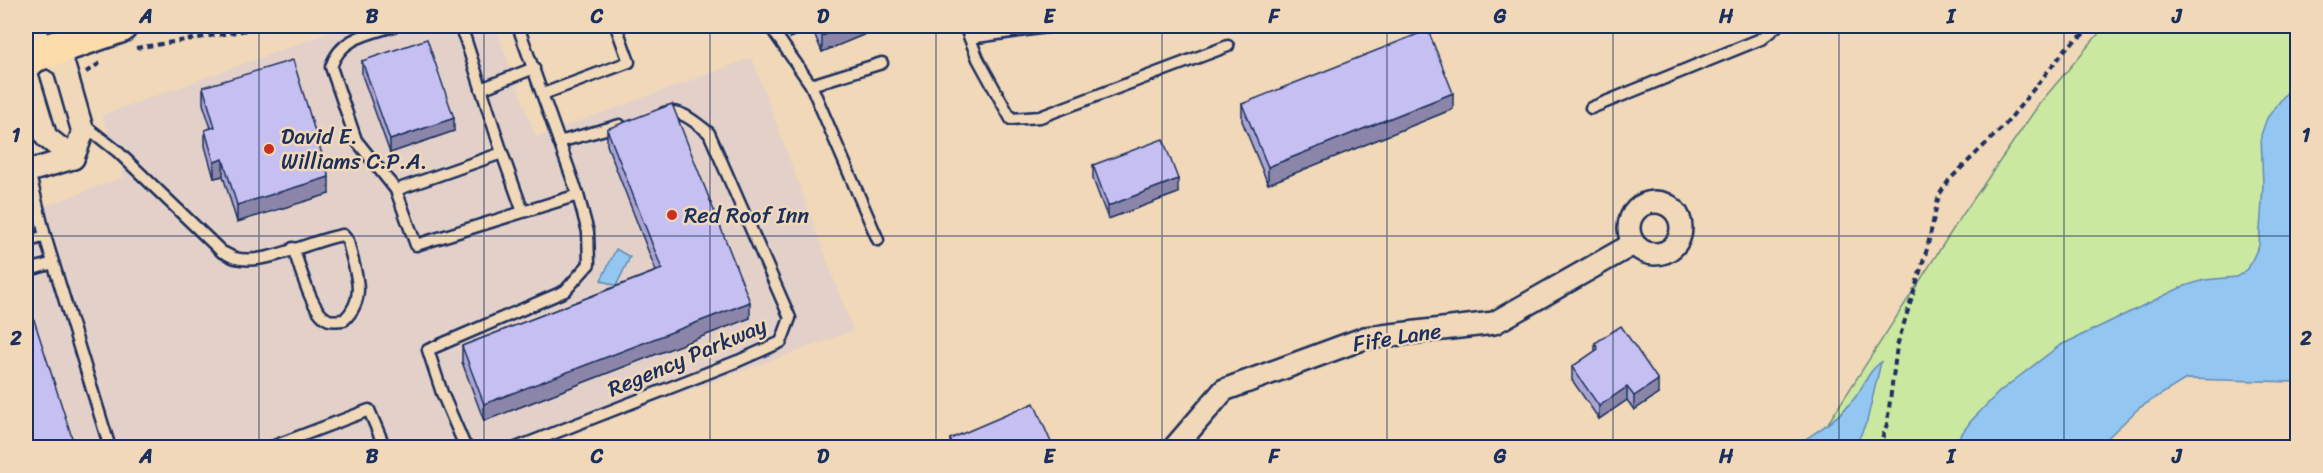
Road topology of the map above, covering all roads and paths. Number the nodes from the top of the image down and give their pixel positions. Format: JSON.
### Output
{"nodes":[{"id":1,"x":67,"y":26,"type":"edge"},
{"id":2,"x":260,"y":26,"type":"edge"},
{"id":3,"x":394,"y":26,"type":"edge"},
{"id":4,"x":459,"y":26,"type":"edge"},
{"id":5,"x":518,"y":26,"type":"edge"},
{"id":6,"x":616,"y":26,"type":"edge"},
{"id":7,"x":770,"y":26,"type":"edge"},
{"id":8,"x":965,"y":26,"type":"edge"},
{"id":9,"x":1053,"y":26,"type":"edge"},
{"id":10,"x":1777,"y":26,"type":"edge"},
{"id":11,"x":2094,"y":26,"type":"edge"},
{"id":12,"x":124,"y":37,"type":"edge"},
{"id":13,"x":970,"y":38,"type":"junction"},
{"id":14,"x":34,"y":46,"type":"edge"},
{"id":15,"x":1228,"y":46,"type":"dead end"},
{"id":16,"x":104,"y":60,"type":"dead end"},
{"id":17,"x":882,"y":63,"type":"dead end"},
{"id":18,"x":534,"y":68,"type":"junction"},
{"id":19,"x":69,"y":83,"type":"junction"},
{"id":20,"x":811,"y":85,"type":"junction"},
{"id":21,"x":481,"y":88,"type":"junction"},
{"id":22,"x":543,"y":94,"type":"junction"},
{"id":23,"x":1591,"y":108,"type":"dead end"},
{"id":24,"x":650,"y":117,"type":"edge"},
{"id":25,"x":81,"y":122,"type":"junction"},
{"id":26,"x":627,"y":123,"type":"edge"},
{"id":27,"x":560,"y":142,"type":"junction"},
{"id":28,"x":502,"y":153,"type":"junction"},
{"id":29,"x":73,"y":158,"type":"junction"},
{"id":30,"x":27,"y":172,"type":"edge"},
{"id":31,"x":396,"y":190,"type":"junction"},
{"id":32,"x":578,"y":195,"type":"junction"},
{"id":33,"x":523,"y":212,"type":"junction"},
{"id":34,"x":45,"y":236,"type":"junction"},
{"id":35,"x":878,"y":240,"type":"dead end"},
{"id":36,"x":26,"y":242,"type":"edge"},
{"id":37,"x":1633,"y":244,"type":"dead end"},
{"id":38,"x":293,"y":248,"type":"junction"},
{"id":39,"x":53,"y":263,"type":"junction"},
{"id":40,"x":26,"y":271,"type":"edge"},
{"id":41,"x":110,"y":447,"type":"edge"},
{"id":42,"x":269,"y":447,"type":"edge"},
{"id":43,"x":385,"y":447,"type":"edge"},
{"id":44,"x":469,"y":447,"type":"edge"},
{"id":45,"x":516,"y":447,"type":"edge"},
{"id":46,"x":1174,"y":447,"type":"edge"},
{"id":47,"x":1879,"y":447,"type":"edge"}],
"edges":[{"from":1,"to":14,"type":"highway"},
{"from":2,"to":12,"type":"path"},
{"from":3,"to":31,"type":"lane"},
{"from":4,"to":21,"type":"lane"},
{"from":5,"to":18,"type":"lane"},
{"from":6,"to":22,"type":"lane"},
{"from":7,"to":20,"type":"lane"},
{"from":8,"to":13,"type":"lane"},
{"from":9,"to":13,"type":"lane"},
{"from":10,"to":23,"type":"lane"},
{"from":11,"to":47,"type":"path"},
{"from":12,"to":14,"type":"highway"},
{"from":13,"to":15,"type":"lane"},
{"from":14,"to":19,"type":"street"},
{"from":14,"to":29,"type":"street"},
{"from":16,"to":19,"type":"path"},
{"from":17,"to":20,"type":"lane"},
{"from":18,"to":21,"type":"lane"},
{"from":18,"to":22,"type":"lane"},
{"from":19,"to":25,"type":"street"},
{"from":20,"to":35,"type":"lane"},
{"from":21,"to":28,"type":"lane"},
{"from":22,"to":27,"type":"lane"},
{"from":24,"to":45,"type":"lane","name":"Regency Parkway"},
{"from":25,"to":29,"type":"street"},
{"from":25,"to":38,"type":"lane"},
{"from":26,"to":27,"type":"lane"},
{"from":27,"to":32,"type":"lane"},
{"from":28,"to":31,"type":"lane"},
{"from":28,"to":33,"type":"lane"},
{"from":29,"to":30,"type":"street"},
{"from":30,"to":34,"type":"lane"},
{"from":31,"to":33,"type":"lane"},
{"from":32,"to":33,"type":"lane"},
{"from":32,"to":44,"type":"lane"},
{"from":34,"to":36,"type":"lane"},
{"from":34,"to":39,"type":"lane"},
{"from":37,"to":46,"type":"street","name":"Fife Lane"},
{"from":38,"to":38,"type":"lane"},
{"from":39,"to":40,"type":"lane"},
{"from":39,"to":41,"type":"lane"},
{"from":42,"to":43,"type":"lane"}]}
